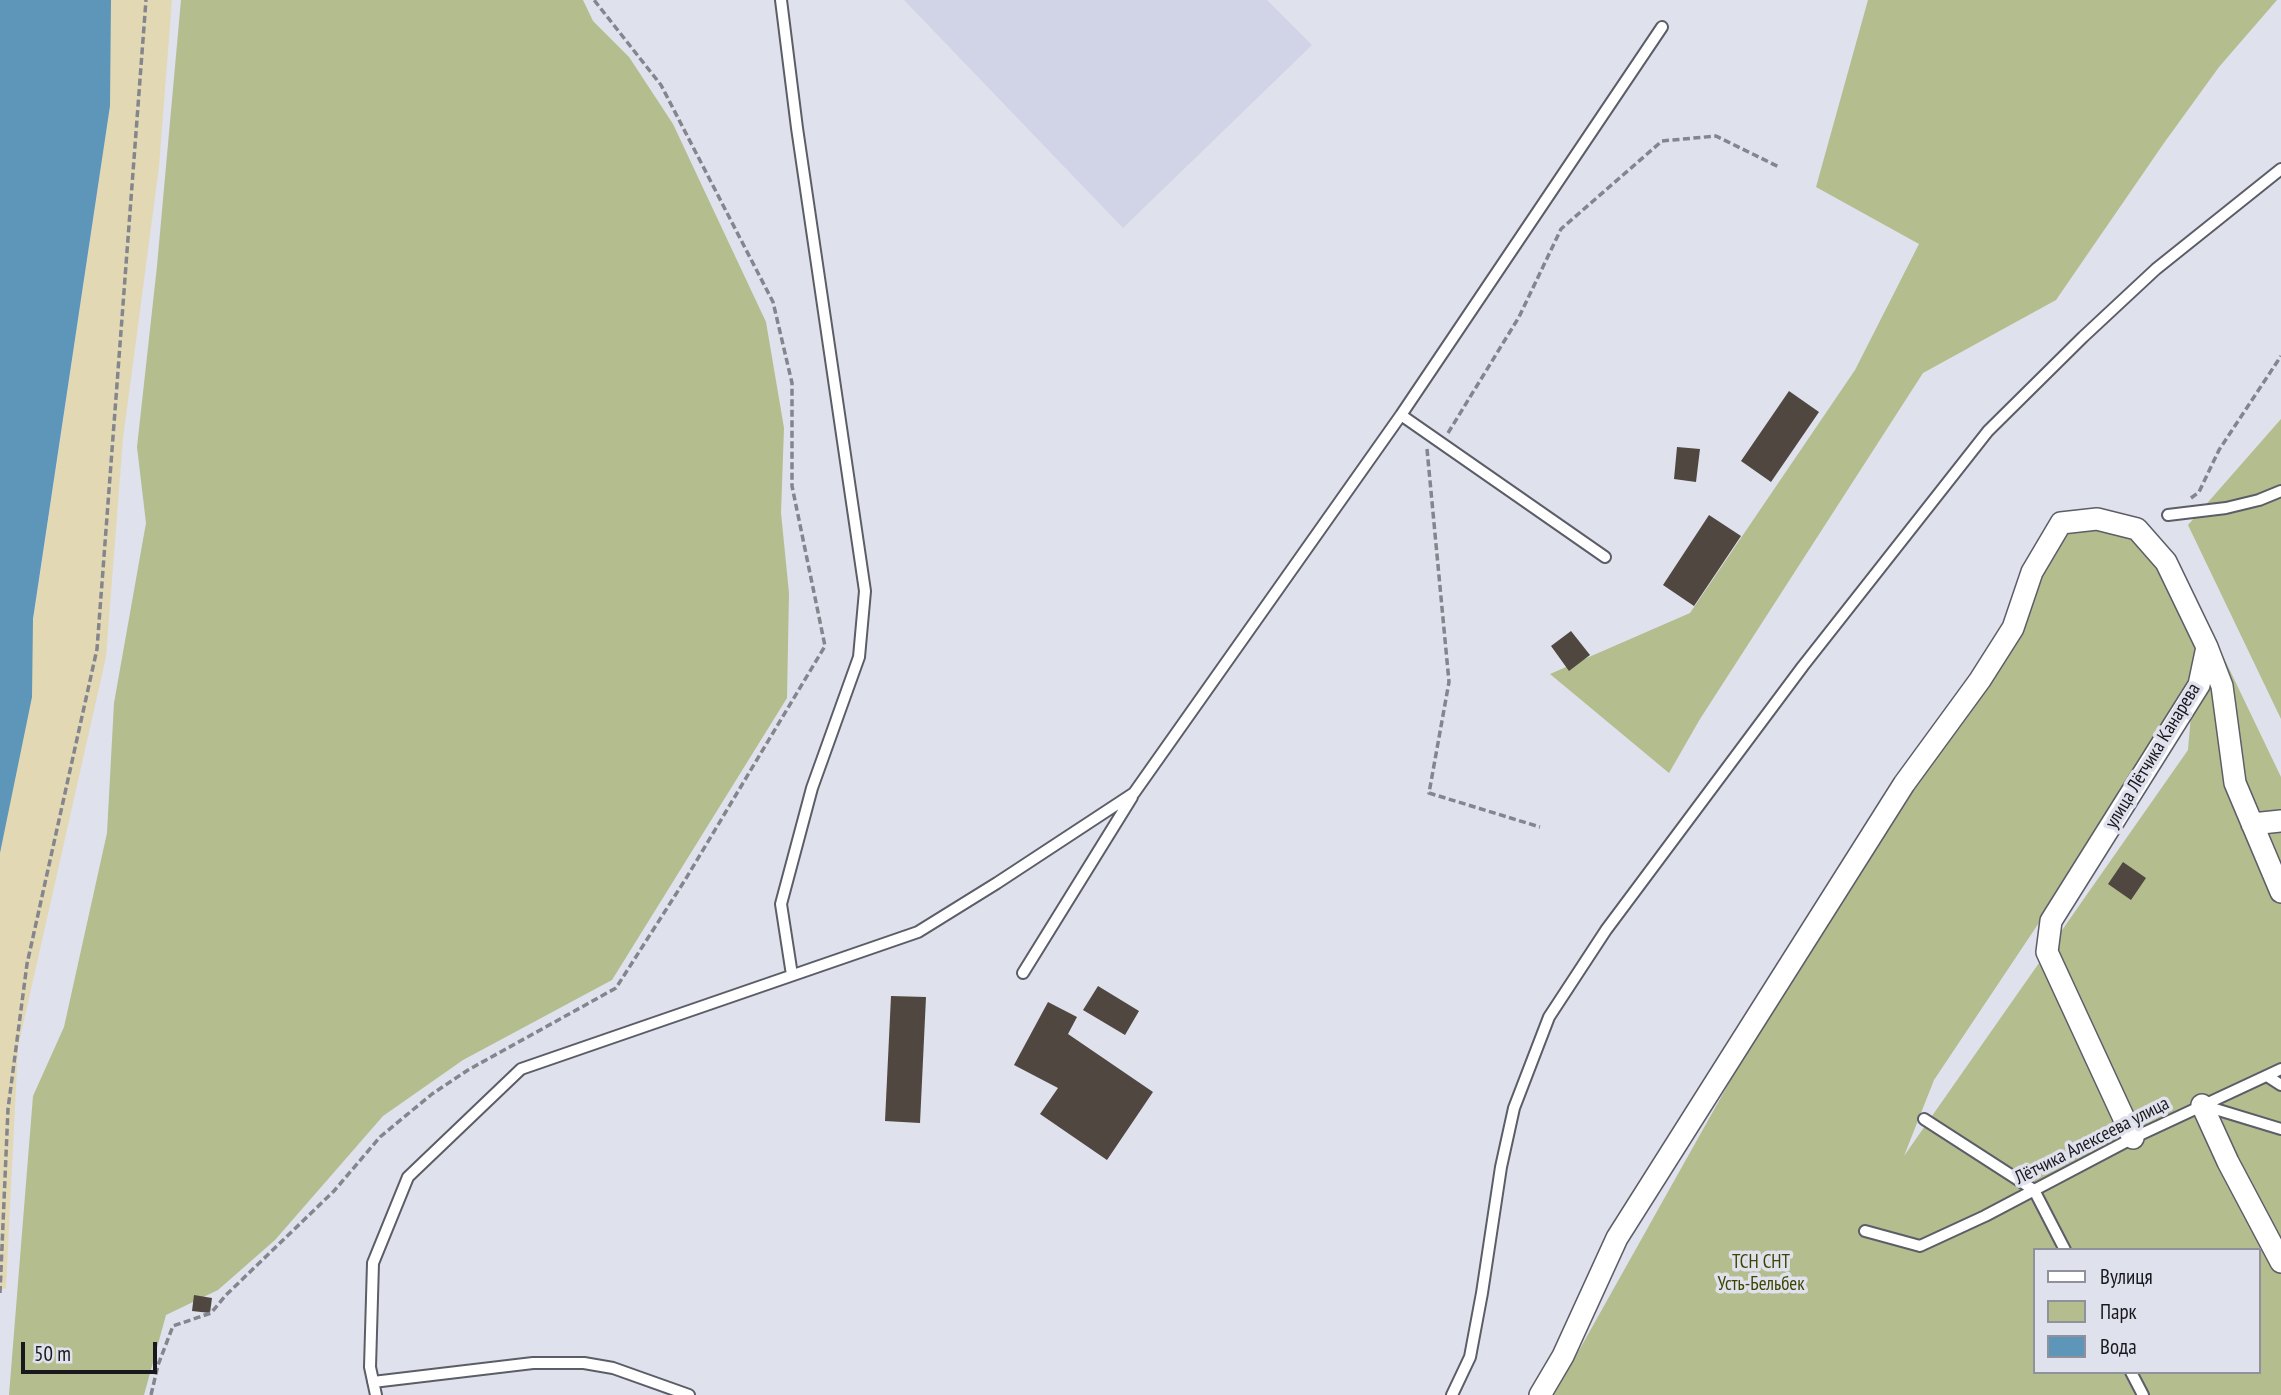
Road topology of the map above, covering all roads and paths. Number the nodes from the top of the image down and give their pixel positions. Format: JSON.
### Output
{"nodes":[{"id":1,"x":146,"y":0,"type":"edge"},
{"id":2,"x":594,"y":0,"type":"edge"},
{"id":3,"x":781,"y":0,"type":"edge"},
{"id":4,"x":1662,"y":27,"type":"dead end"},
{"id":5,"x":1779,"y":167,"type":"dead end"},
{"id":6,"x":2281,"y":169,"type":"edge"},
{"id":7,"x":2281,"y":356,"type":"edge"},
{"id":8,"x":1401,"y":415,"type":"junction"},
{"id":9,"x":1426,"y":433,"type":"junction"},
{"id":10,"x":1441,"y":443,"type":"junction"},
{"id":11,"x":2281,"y":491,"type":"edge"},
{"id":12,"x":2168,"y":515,"type":"joint"},
{"id":13,"x":1605,"y":557,"type":"dead end"},
{"id":14,"x":2207,"y":647,"type":"junction"},
{"id":15,"x":1135,"y":793,"type":"junction"},
{"id":16,"x":2281,"y":821,"type":"edge"},
{"id":17,"x":2252,"y":824,"type":"junction"},
{"id":18,"x":1540,"y":827,"type":"dead end"},
{"id":19,"x":2276,"y":866,"type":"edge"},
{"id":20,"x":2281,"y":892,"type":"edge"},
{"id":21,"x":1023,"y":974,"type":"dead end"},
{"id":22,"x":792,"y":975,"type":"junction"},
{"id":23,"x":2281,"y":1069,"type":"edge"},
{"id":24,"x":2267,"y":1076,"type":"junction"},
{"id":25,"x":2281,"y":1085,"type":"edge"},
{"id":26,"x":2202,"y":1105,"type":"junction"},
{"id":27,"x":1924,"y":1119,"type":"dead end"},
{"id":28,"x":2281,"y":1129,"type":"edge"},
{"id":29,"x":2133,"y":1138,"type":"junction"},
{"id":30,"x":2034,"y":1190,"type":"junction"},
{"id":31,"x":1865,"y":1231,"type":"dead end"},
{"id":32,"x":2064,"y":1248,"type":"edge"},
{"id":33,"x":2281,"y":1262,"type":"edge"},
{"id":34,"x":0,"y":1293,"type":"edge"},
{"id":35,"x":2132,"y":1374,"type":"edge"},
{"id":36,"x":373,"y":1382,"type":"junction"},
{"id":37,"x":151,"y":1395,"type":"edge"},
{"id":38,"x":376,"y":1395,"type":"edge"},
{"id":39,"x":689,"y":1395,"type":"edge"},
{"id":40,"x":1452,"y":1395,"type":"edge"},
{"id":41,"x":1540,"y":1395,"type":"edge"},
{"id":42,"x":2143,"y":1395,"type":"edge"}],
"edges":[{"from":1,"to":34,"type":"path"},
{"from":2,"to":37,"type":"path"},
{"from":3,"to":22,"type":"lane"},
{"from":4,"to":8,"type":"lane"},
{"from":5,"to":10,"type":"path"},
{"from":6,"to":40,"type":"lane"},
{"from":7,"to":12,"type":"path"},
{"from":8,"to":9,"type":"lane"},
{"from":8,"to":15,"type":"lane"},
{"from":9,"to":10,"type":"lane"},
{"from":9,"to":18,"type":"path"},
{"from":10,"to":13,"type":"lane"},
{"from":11,"to":12,"type":"lane"},
{"from":14,"to":17,"type":"street"},
{"from":14,"to":29,"type":"street","name":"улица Лётчика Канарева"},
{"from":14,"to":41,"type":"street"},
{"from":15,"to":21,"type":"lane"},
{"from":15,"to":22,"type":"lane"},
{"from":16,"to":17,"type":"street"},
{"from":17,"to":19,"type":"street"},
{"from":19,"to":20,"type":"street"},
{"from":22,"to":36,"type":"lane"},
{"from":23,"to":24,"type":"lane","name":"Лётчика Алексеева улица"},
{"from":24,"to":25,"type":"lane"},
{"from":24,"to":26,"type":"lane","name":"Лётчика Алексеева улица"},
{"from":26,"to":28,"type":"lane"},
{"from":26,"to":29,"type":"lane","name":"Лётчика Алексеева улица"},
{"from":26,"to":33,"type":"street"},
{"from":27,"to":30,"type":"lane"},
{"from":29,"to":30,"type":"lane","name":"Лётчика Алексеева улица"},
{"from":30,"to":31,"type":"lane","name":"Лётчика Алексеева улица"},
{"from":30,"to":32,"type":"lane"},
{"from":35,"to":42,"type":"lane"},
{"from":36,"to":38,"type":"lane"},
{"from":36,"to":39,"type":"lane"}]}
